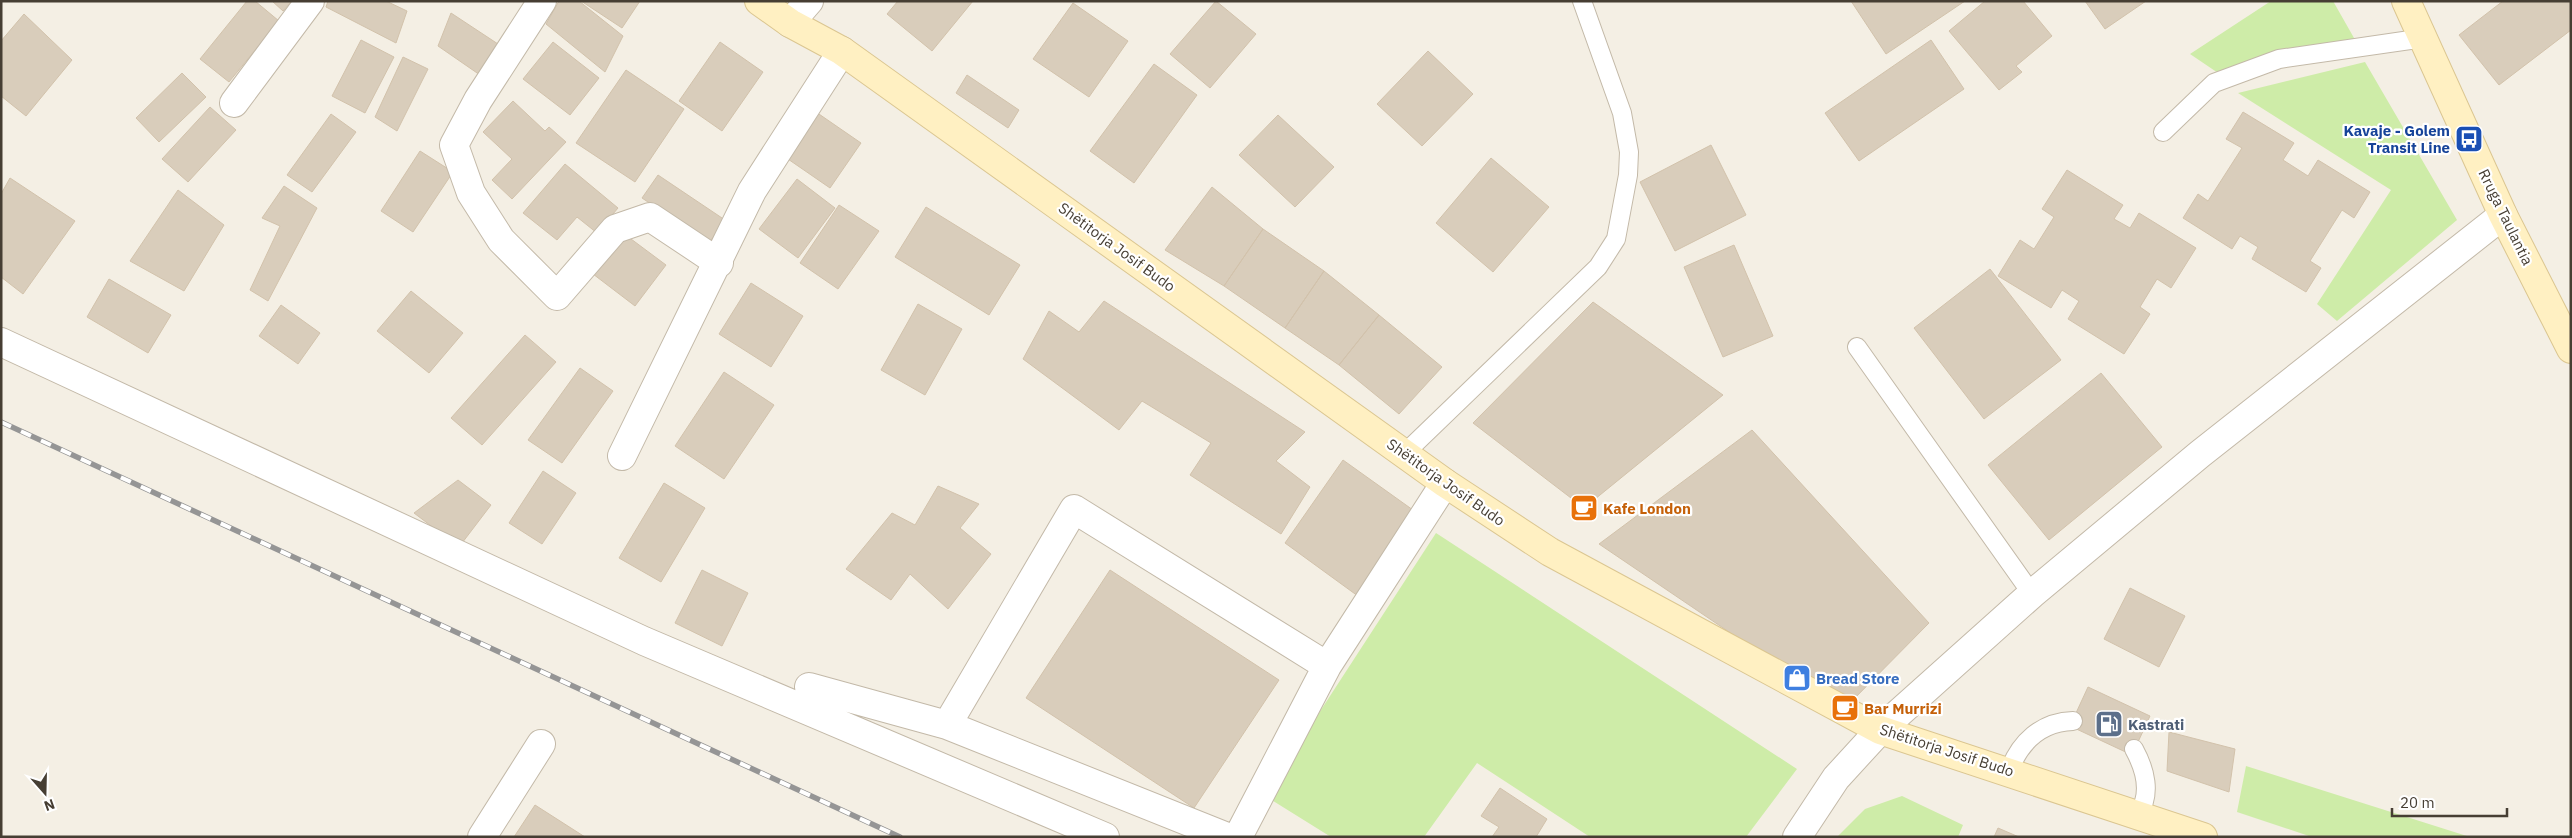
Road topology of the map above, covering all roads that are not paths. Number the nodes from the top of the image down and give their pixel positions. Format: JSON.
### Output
{"nodes":[{"id":1,"x":310,"y":1,"type":"edge"},
{"id":2,"x":542,"y":1,"type":"edge"},
{"id":3,"x":759,"y":1,"type":"edge"},
{"id":4,"x":809,"y":1,"type":"edge"},
{"id":5,"x":1582,"y":1,"type":"edge"},
{"id":6,"x":2406,"y":1,"type":"edge"},
{"id":7,"x":790,"y":23,"type":"junction"},
{"id":8,"x":2424,"y":38,"type":"junction"},
{"id":9,"x":842,"y":50,"type":"junction"},
{"id":10,"x":234,"y":103,"type":"dead end"},
{"id":11,"x":2164,"y":132,"type":"dead end"},
{"id":12,"x":2503,"y":215,"type":"junction"},
{"id":13,"x":719,"y":263,"type":"junction"},
{"id":14,"x":1,"y":342,"type":"edge"},
{"id":15,"x":1856,"y":347,"type":"dead end"},
{"id":16,"x":2571,"y":349,"type":"edge"},
{"id":17,"x":1404,"y":454,"type":"junction"},
{"id":18,"x":622,"y":456,"type":"dead end"},
{"id":19,"x":1445,"y":483,"type":"junction"},
{"id":20,"x":2032,"y":594,"type":"junction"},
{"id":21,"x":1327,"y":666,"type":"junction"},
{"id":22,"x":809,"y":687,"type":"dead end"},
{"id":23,"x":2073,"y":721,"type":"dead end"},
{"id":24,"x":947,"y":725,"type":"junction"},
{"id":25,"x":1880,"y":730,"type":"junction"},
{"id":26,"x":541,"y":744,"type":"dead end"},
{"id":27,"x":2134,"y":749,"type":"dead end"},
{"id":28,"x":2009,"y":771,"type":"junction"},
{"id":29,"x":2138,"y":814,"type":"junction"},
{"id":30,"x":482,"y":837,"type":"edge"},
{"id":31,"x":1105,"y":837,"type":"edge"},
{"id":32,"x":1228,"y":837,"type":"edge"},
{"id":33,"x":1238,"y":837,"type":"edge"},
{"id":34,"x":1797,"y":837,"type":"edge"},
{"id":35,"x":2203,"y":837,"type":"edge"}],
"edges":[{"from":1,"to":10,"type":"street"},
{"from":2,"to":13,"type":"street"},
{"from":3,"to":7,"type":"main road","name":"Shëtitorja Josif Budo"},
{"from":4,"to":7,"type":"street"},
{"from":5,"to":17,"type":"lane"},
{"from":6,"to":8,"type":"main road","name":"Rruga Taulantia"},
{"from":7,"to":9,"type":"main road","name":"Shëtitorja Josif Budo"},
{"from":8,"to":11,"type":"lane"},
{"from":8,"to":12,"type":"main road","name":"Rruga Taulantia"},
{"from":9,"to":13,"type":"street"},
{"from":9,"to":17,"type":"main road","name":"Shëtitorja Josif Budo"},
{"from":12,"to":16,"type":"main road","name":"Rruga Taulantia"},
{"from":12,"to":20,"type":"street"},
{"from":13,"to":18,"type":"street"},
{"from":14,"to":31,"type":"street"},
{"from":15,"to":20,"type":"lane"},
{"from":17,"to":19,"type":"main road","name":"Shëtitorja Josif Budo"},
{"from":19,"to":21,"type":"street"},
{"from":19,"to":25,"type":"main road","name":"Shëtitorja Josif Budo"},
{"from":20,"to":25,"type":"street"},
{"from":21,"to":24,"type":"street"},
{"from":21,"to":33,"type":"street"},
{"from":22,"to":24,"type":"street"},
{"from":23,"to":28,"type":"lane"},
{"from":24,"to":32,"type":"street"},
{"from":25,"to":28,"type":"main road","name":"Shëtitorja Josif Budo"},
{"from":25,"to":34,"type":"street"},
{"from":26,"to":30,"type":"street"},
{"from":27,"to":29,"type":"lane"},
{"from":28,"to":29,"type":"main road","name":"Shëtitorja Josif Budo"},
{"from":29,"to":35,"type":"main road","name":"Shëtitorja Josif Budo"}]}
